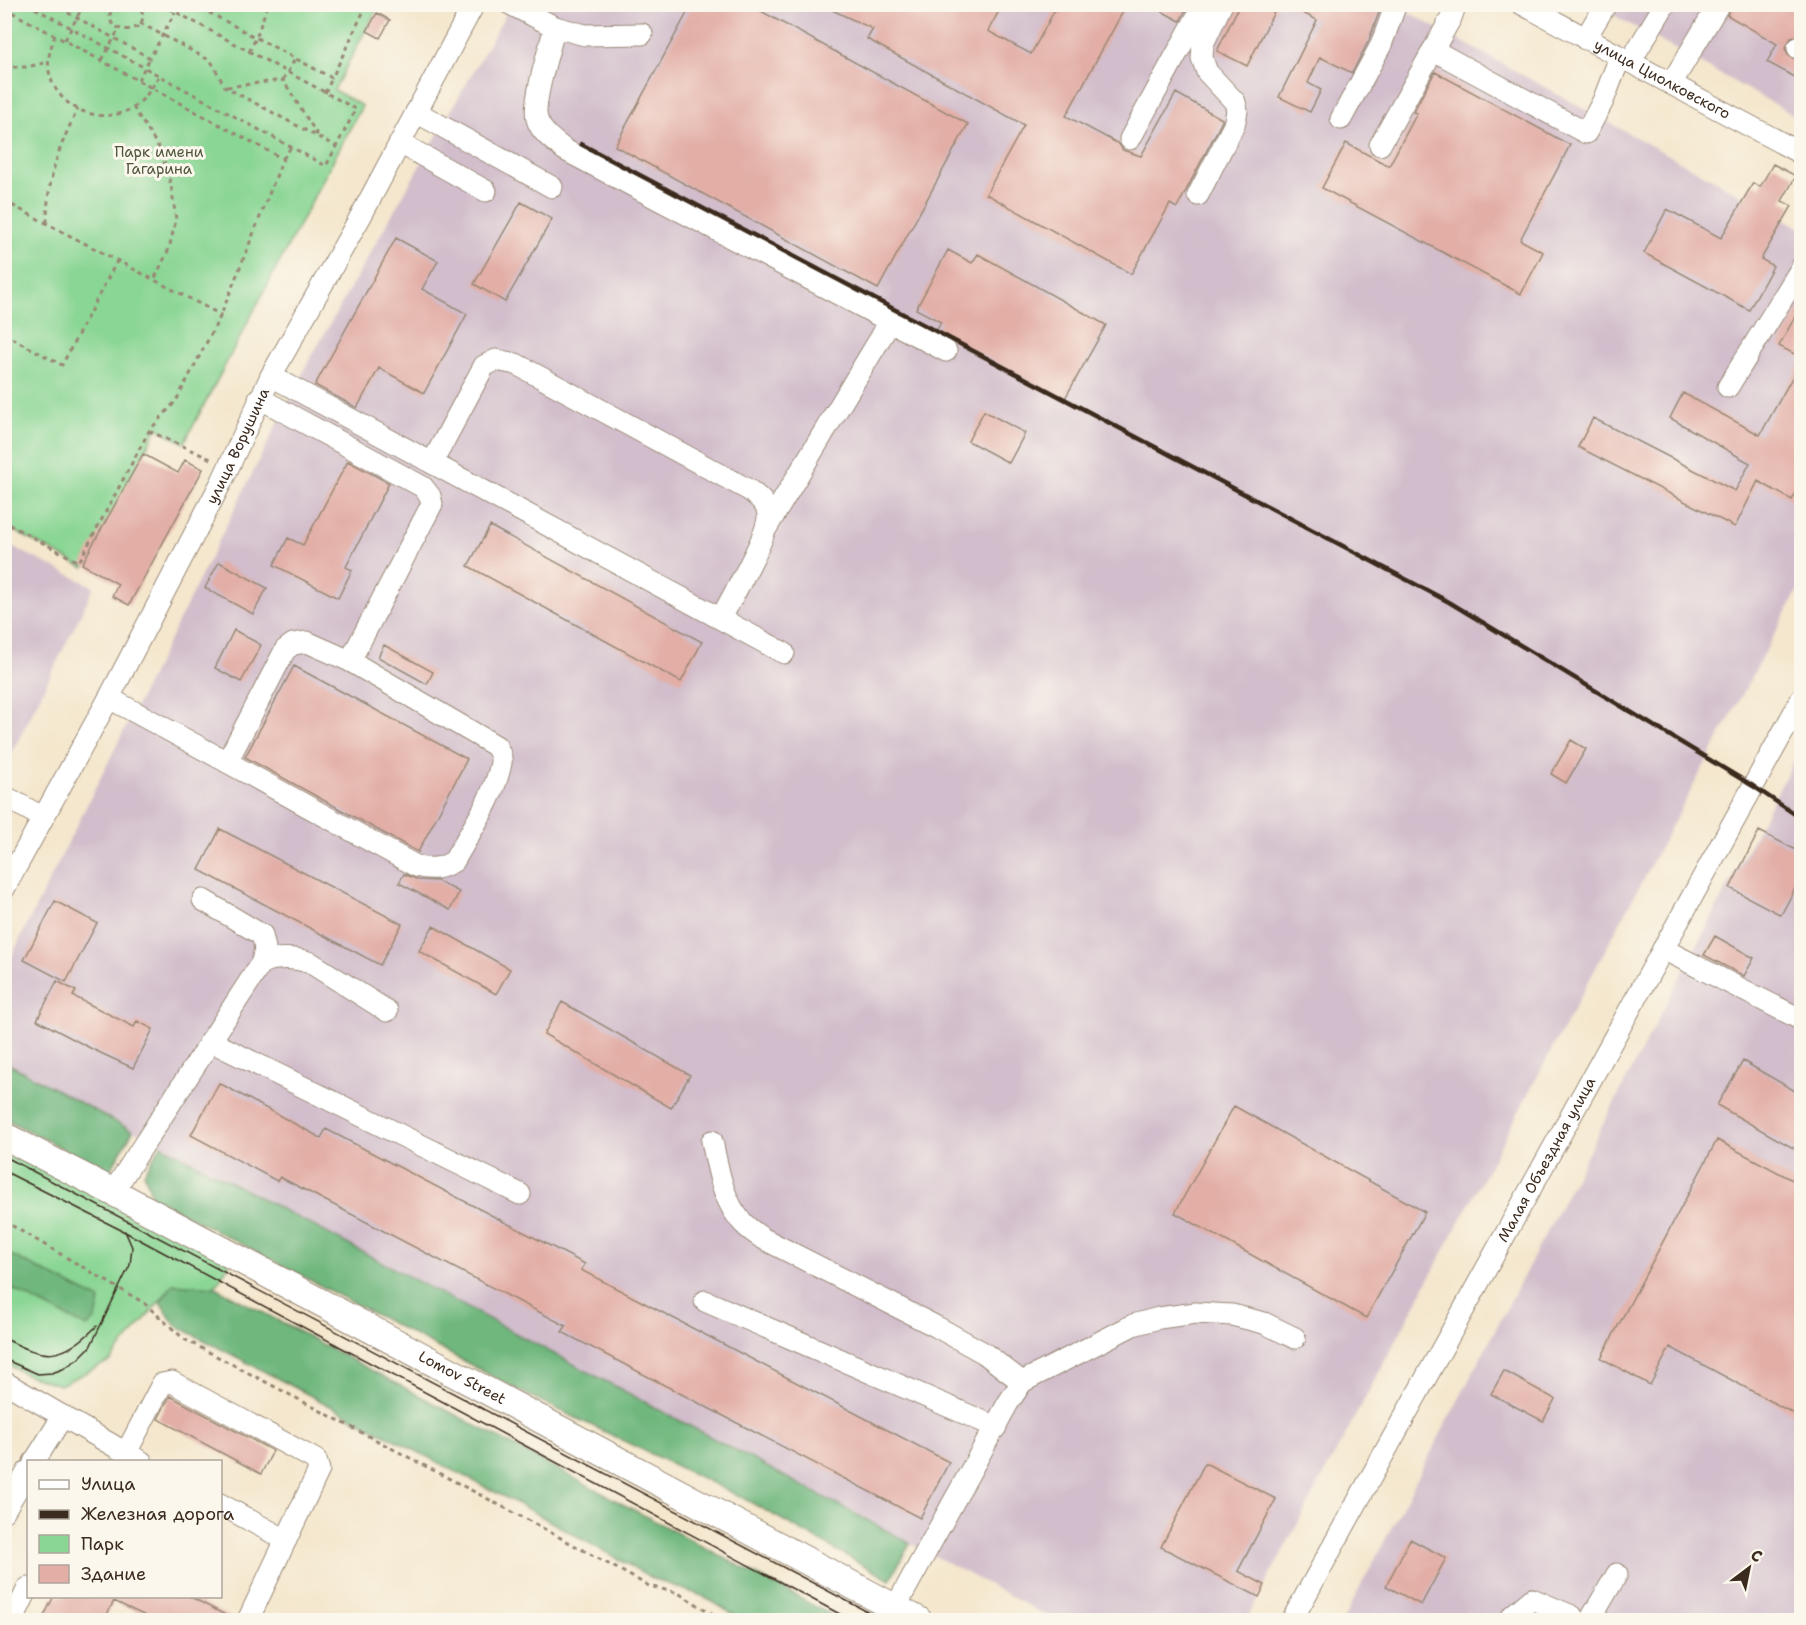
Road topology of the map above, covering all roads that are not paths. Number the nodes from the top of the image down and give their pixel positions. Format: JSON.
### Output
{"nodes":[{"id":1,"x":474,"y":4,"type":"edge"},
{"id":2,"x":510,"y":4,"type":"edge"},
{"id":3,"x":1204,"y":4,"type":"edge"},
{"id":4,"x":1222,"y":4,"type":"edge"},
{"id":5,"x":1396,"y":4,"type":"edge"},
{"id":6,"x":1456,"y":4,"type":"edge"},
{"id":7,"x":1522,"y":4,"type":"edge"},
{"id":8,"x":1606,"y":4,"type":"edge"},
{"id":9,"x":1665,"y":4,"type":"edge"},
{"id":10,"x":1719,"y":4,"type":"edge"},
{"id":11,"x":1547,"y":10,"type":"edge"},
{"id":12,"x":555,"y":27,"type":"junction"},
{"id":13,"x":642,"y":34,"type":"dead end"},
{"id":14,"x":1585,"y":39,"type":"junction"},
{"id":15,"x":1433,"y":50,"type":"junction"},
{"id":16,"x":1625,"y":60,"type":"junction"},
{"id":17,"x":1671,"y":84,"type":"junction"},
{"id":18,"x":416,"y":112,"type":"junction"},
{"id":19,"x":1341,"y":119,"type":"dead end"},
{"id":20,"x":1130,"y":140,"type":"dead end"},
{"id":21,"x":400,"y":143,"type":"junction"},
{"id":22,"x":1380,"y":145,"type":"dead end"},
{"id":23,"x":1802,"y":154,"type":"edge"},
{"id":24,"x":552,"y":187,"type":"dead end"},
{"id":25,"x":486,"y":191,"type":"dead end"},
{"id":26,"x":1198,"y":195,"type":"dead end"},
{"id":27,"x":1802,"y":267,"type":"edge"},
{"id":28,"x":890,"y":322,"type":"junction"},
{"id":29,"x":946,"y":351,"type":"dead end"},
{"id":30,"x":271,"y":376,"type":"junction"},
{"id":31,"x":1728,"y":387,"type":"dead end"},
{"id":32,"x":260,"y":398,"type":"junction"},
{"id":33,"x":432,"y":463,"type":"junction"},
{"id":34,"x":766,"y":529,"type":"junction"},
{"id":35,"x":721,"y":618,"type":"junction"},
{"id":36,"x":784,"y":653,"type":"dead end"},
{"id":37,"x":350,"y":661,"type":"junction"},
{"id":38,"x":109,"y":698,"type":"junction"},
{"id":39,"x":1802,"y":698,"type":"edge"},
{"id":40,"x":227,"y":762,"type":"junction"},
{"id":41,"x":6,"y":800,"type":"edge"},
{"id":42,"x":42,"y":817,"type":"junction"},
{"id":43,"x":4,"y":889,"type":"edge"},
{"id":44,"x":203,"y":900,"type":"dead end"},
{"id":45,"x":1663,"y":949,"type":"junction"},
{"id":46,"x":262,"y":962,"type":"junction"},
{"id":47,"x":387,"y":1011,"type":"dead end"},
{"id":48,"x":1802,"y":1020,"type":"edge"},
{"id":49,"x":210,"y":1041,"type":"junction"},
{"id":50,"x":4,"y":1136,"type":"edge"},
{"id":51,"x":712,"y":1141,"type":"dead end"},
{"id":52,"x":113,"y":1192,"type":"junction"},
{"id":53,"x":520,"y":1194,"type":"dead end"},
{"id":54,"x":705,"y":1301,"type":"dead end"},
{"id":55,"x":1295,"y":1338,"type":"dead end"},
{"id":56,"x":4,"y":1382,"type":"edge"},
{"id":57,"x":1022,"y":1382,"type":"junction"},
{"id":58,"x":63,"y":1416,"type":"junction"},
{"id":59,"x":996,"y":1427,"type":"junction"},
{"id":60,"x":134,"y":1457,"type":"edge"},
{"id":61,"x":35,"y":1460,"type":"edge"},
{"id":62,"x":27,"y":1473,"type":"edge"},
{"id":63,"x":222,"y":1505,"type":"edge"},
{"id":64,"x":4,"y":1511,"type":"edge"},
{"id":65,"x":286,"y":1540,"type":"junction"},
{"id":66,"x":1617,"y":1574,"type":"dead end"},
{"id":67,"x":27,"y":1590,"type":"edge"},
{"id":68,"x":907,"y":1614,"type":"edge"},
{"id":69,"x":17,"y":1620,"type":"edge"},
{"id":70,"x":248,"y":1620,"type":"edge"},
{"id":71,"x":1292,"y":1620,"type":"edge"},
{"id":72,"x":1510,"y":1620,"type":"edge"},
{"id":73,"x":1574,"y":1620,"type":"edge"},
{"id":74,"x":1590,"y":1620,"type":"edge"}],
"edges":[{"from":1,"to":18,"type":"street","name":"улица Ворушина"},
{"from":2,"to":12,"type":"street"},
{"from":3,"to":20,"type":"street"},
{"from":4,"to":26,"type":"street"},
{"from":5,"to":19,"type":"street"},
{"from":6,"to":15,"type":"street"},
{"from":7,"to":11,"type":"street","name":"улица Циолковского"},
{"from":8,"to":14,"type":"street"},
{"from":9,"to":16,"type":"street"},
{"from":10,"to":17,"type":"street"},
{"from":11,"to":14,"type":"street","name":"улица Циолковского"},
{"from":12,"to":13,"type":"street"},
{"from":12,"to":28,"type":"street"},
{"from":14,"to":16,"type":"street","name":"улица Циолковского"},
{"from":15,"to":16,"type":"street"},
{"from":15,"to":22,"type":"street"},
{"from":16,"to":17,"type":"street","name":"улица Циолковского"},
{"from":17,"to":23,"type":"street","name":"улица Циолковского"},
{"from":18,"to":21,"type":"street","name":"улица Ворушина"},
{"from":18,"to":24,"type":"street"},
{"from":21,"to":25,"type":"street"},
{"from":21,"to":30,"type":"street","name":"улица Ворушина"},
{"from":27,"to":31,"type":"street"},
{"from":28,"to":29,"type":"street"},
{"from":28,"to":34,"type":"street"},
{"from":30,"to":32,"type":"street","name":"улица Ворушина"},
{"from":30,"to":33,"type":"street"},
{"from":32,"to":37,"type":"street"},
{"from":32,"to":38,"type":"street","name":"улица Ворушина"},
{"from":33,"to":34,"type":"street"},
{"from":33,"to":35,"type":"street"},
{"from":34,"to":35,"type":"street"},
{"from":35,"to":36,"type":"street"},
{"from":37,"to":40,"type":"street"},
{"from":37,"to":40,"type":"street"},
{"from":38,"to":40,"type":"street"},
{"from":38,"to":42,"type":"street","name":"улица Ворушина"},
{"from":39,"to":45,"type":"street","name":"Малая Объездная улица"},
{"from":41,"to":42,"type":"street"},
{"from":42,"to":43,"type":"street","name":"улица Ворушина"},
{"from":44,"to":46,"type":"street"},
{"from":45,"to":48,"type":"street"},
{"from":45,"to":71,"type":"street","name":"Малая Объездная улица"},
{"from":46,"to":47,"type":"street"},
{"from":46,"to":49,"type":"street"},
{"from":49,"to":52,"type":"street"},
{"from":49,"to":53,"type":"street"},
{"from":50,"to":52,"type":"main road","name":"Lomov Street"},
{"from":51,"to":57,"type":"street"},
{"from":52,"to":68,"type":"main road","name":"Lomov Street"},
{"from":54,"to":59,"type":"street"},
{"from":55,"to":57,"type":"street"},
{"from":56,"to":58,"type":"street"},
{"from":57,"to":59,"type":"street"},
{"from":58,"to":60,"type":"street"},
{"from":58,"to":61,"type":"street"},
{"from":59,"to":68,"type":"street"},
{"from":60,"to":65,"type":"street"},
{"from":62,"to":64,"type":"street"},
{"from":63,"to":65,"type":"street"},
{"from":65,"to":70,"type":"street"},
{"from":66,"to":74,"type":"street"},
{"from":67,"to":69,"type":"street"},
{"from":72,"to":73,"type":"street"}]}
